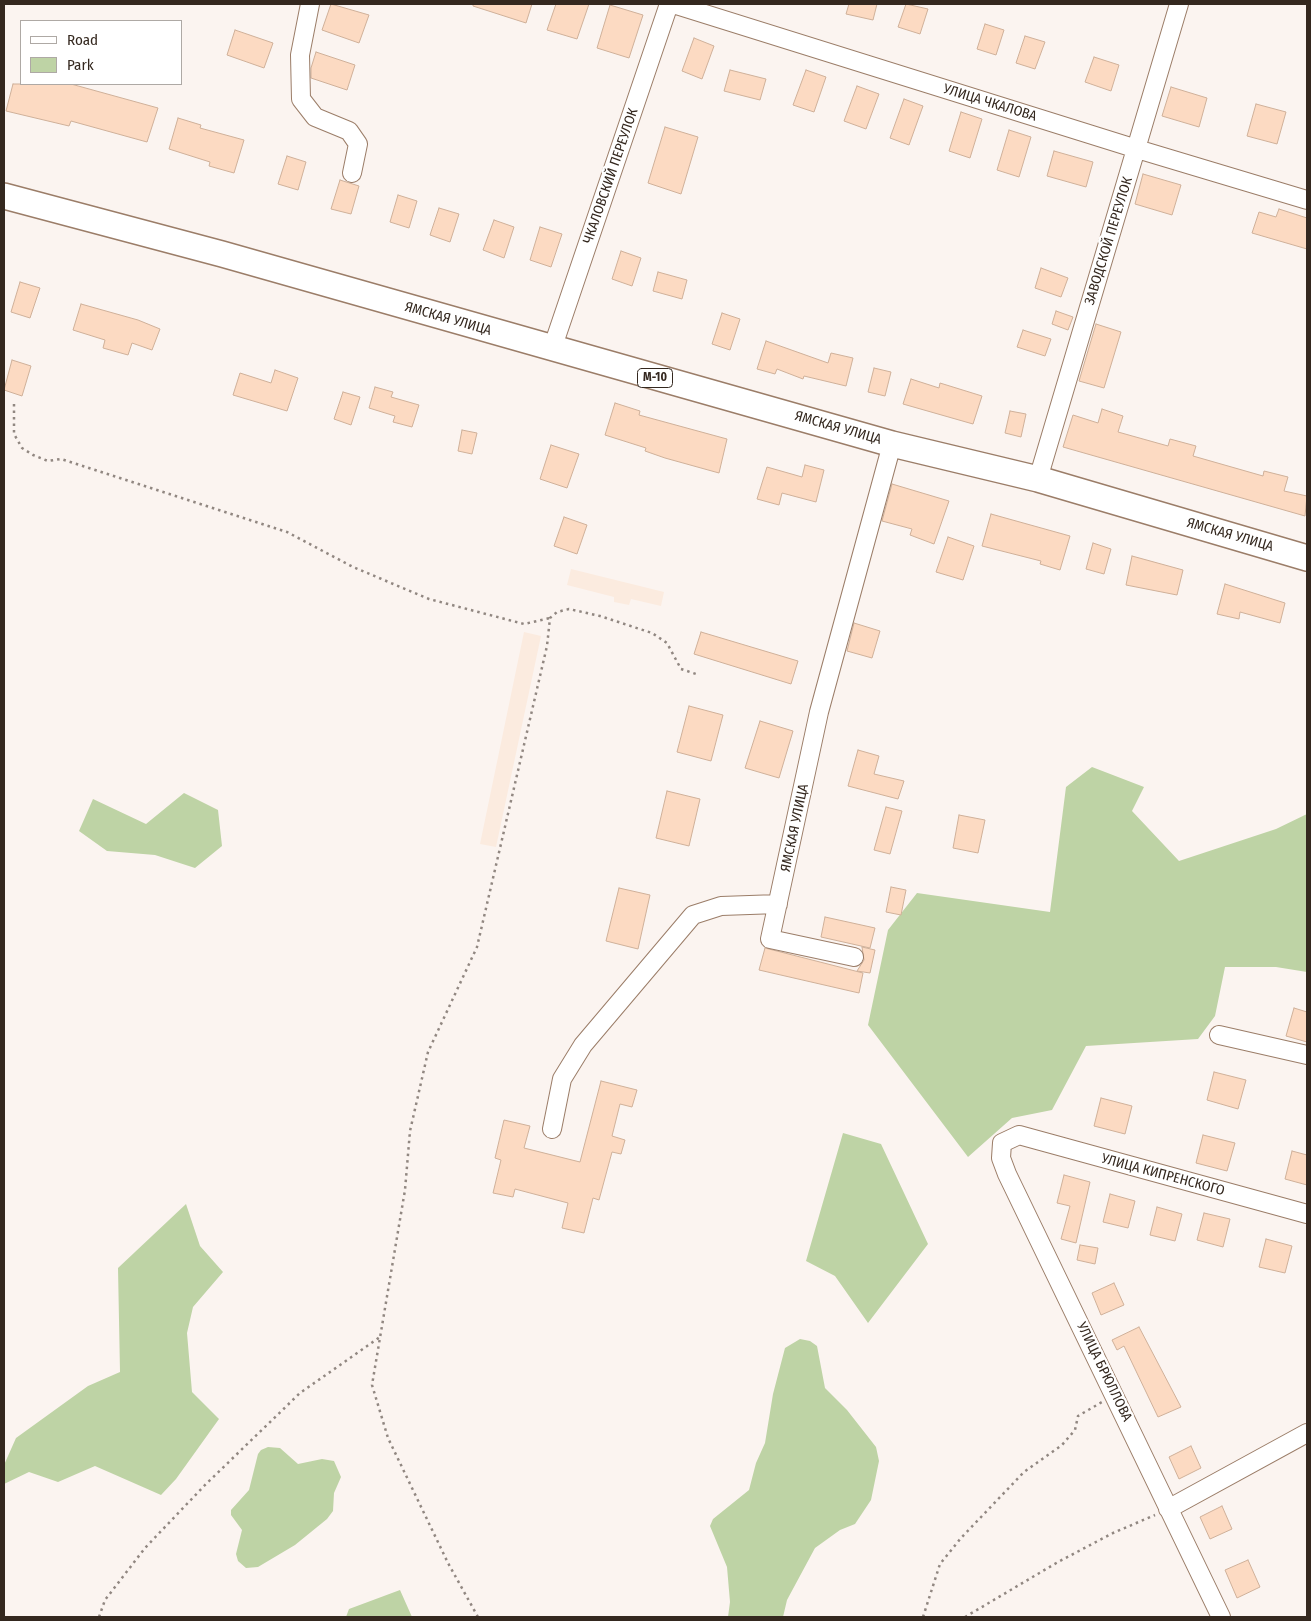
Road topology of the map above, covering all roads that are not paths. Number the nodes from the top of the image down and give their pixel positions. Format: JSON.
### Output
{"nodes":[{"id":1,"x":310,"y":4,"type":"edge"},
{"id":2,"x":669,"y":4,"type":"edge"},
{"id":3,"x":673,"y":4,"type":"edge"},
{"id":4,"x":1178,"y":4,"type":"edge"},
{"id":5,"x":1137,"y":149,"type":"junction"},
{"id":6,"x":352,"y":173,"type":"dead end"},
{"id":7,"x":4,"y":196,"type":"edge"},
{"id":8,"x":1307,"y":200,"type":"edge"},
{"id":9,"x":552,"y":349,"type":"junction"},
{"id":10,"x":892,"y":444,"type":"junction"},
{"id":11,"x":1038,"y":478,"type":"junction"},
{"id":12,"x":1307,"y":558,"type":"edge"},
{"id":13,"x":779,"y":898,"type":"junction"},
{"id":14,"x":854,"y":957,"type":"dead end"},
{"id":15,"x":1219,"y":1035,"type":"dead end"},
{"id":16,"x":1307,"y":1055,"type":"edge"},
{"id":17,"x":552,"y":1128,"type":"dead end"},
{"id":18,"x":1019,"y":1135,"type":"joint"},
{"id":19,"x":1307,"y":1214,"type":"edge"},
{"id":20,"x":1307,"y":1433,"type":"edge"},
{"id":21,"x":1168,"y":1509,"type":"junction"},
{"id":22,"x":1221,"y":1617,"type":"edge"}],
"edges":[{"from":1,"to":6,"type":"street"},
{"from":2,"to":9,"type":"street","name":"ЧКАЛОВСКИЙ ПЕРЕУЛОК"},
{"from":3,"to":5,"type":"street","name":"УЛИЦА ЧКАЛОВА"},
{"from":4,"to":5,"type":"street","name":"ЗАВОДСКОЙ ПЕРЕУЛОК"},
{"from":5,"to":8,"type":"street","name":"УЛИЦА ЧКАЛОВА"},
{"from":5,"to":11,"type":"street","name":"ЗАВОДСКОЙ ПЕРЕУЛОК"},
{"from":7,"to":9,"type":"highway","name":"ЯМСКАЯ УЛИЦА","number":"М-10"},
{"from":9,"to":10,"type":"highway","name":"ЯМСКАЯ УЛИЦА","number":"М-10"},
{"from":10,"to":11,"type":"highway","name":"ЯМСКАЯ УЛИЦА","number":"М-10"},
{"from":10,"to":13,"type":"street","name":"ЯМСКАЯ УЛИЦА"},
{"from":11,"to":12,"type":"highway","name":"ЯМСКАЯ УЛИЦА","number":"М-10"},
{"from":13,"to":14,"type":"street","name":"ЯМСКАЯ УЛИЦА"},
{"from":13,"to":17,"type":"street"},
{"from":15,"to":16,"type":"street"},
{"from":18,"to":19,"type":"street","name":"УЛИЦА КИПРЕНСКОГО"},
{"from":18,"to":21,"type":"street","name":"УЛИЦА БРЮЛЛОВА"},
{"from":20,"to":21,"type":"street"},
{"from":21,"to":22,"type":"street","name":"УЛИЦА БРЮЛЛОВА"}]}
